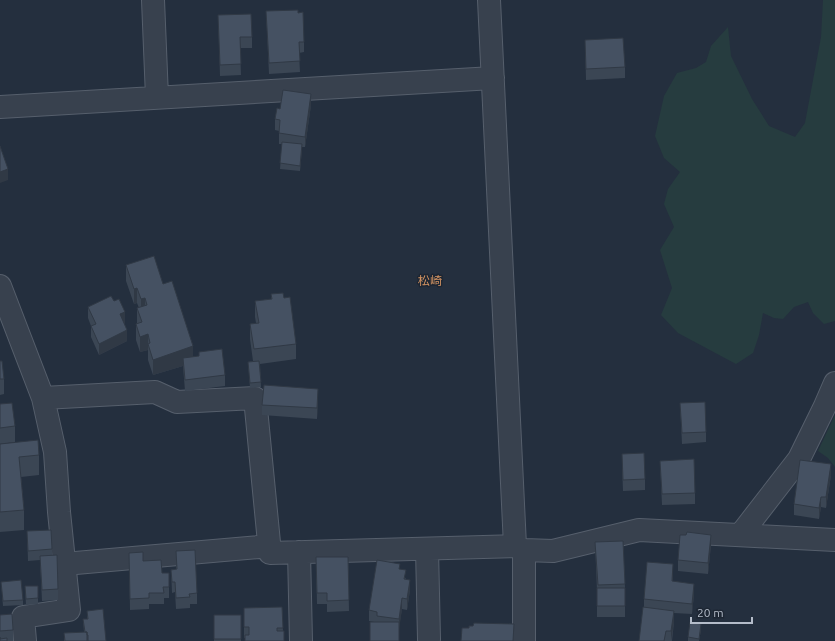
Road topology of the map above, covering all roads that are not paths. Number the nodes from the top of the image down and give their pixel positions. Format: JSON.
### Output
{"nodes":[{"id":1,"x":153,"y":0,"type":"edge"},
{"id":2,"x":489,"y":0,"type":"edge"},
{"id":3,"x":493,"y":78,"type":"junction"},
{"id":4,"x":157,"y":97,"type":"junction"},
{"id":5,"x":0,"y":107,"type":"edge"},
{"id":6,"x":0,"y":288,"type":"edge"},
{"id":7,"x":835,"y":383,"type":"edge"},
{"id":8,"x":43,"y":398,"type":"junction"},
{"id":9,"x":741,"y":534,"type":"junction"},
{"id":10,"x":835,"y":540,"type":"edge"},
{"id":11,"x":270,"y":546,"type":"junction"},
{"id":12,"x":519,"y":548,"type":"junction"},
{"id":13,"x":427,"y":549,"type":"junction"},
{"id":14,"x":299,"y":552,"type":"junction"},
{"id":15,"x":64,"y":564,"type":"junction"},
{"id":16,"x":429,"y":639,"type":"dead end"},
{"id":17,"x":25,"y":641,"type":"edge"},
{"id":18,"x":301,"y":641,"type":"edge"},
{"id":19,"x":524,"y":641,"type":"edge"}],
"edges":[{"from":1,"to":4,"type":"street"},
{"from":2,"to":3,"type":"street"},
{"from":3,"to":4,"type":"street"},
{"from":3,"to":12,"type":"street"},
{"from":4,"to":5,"type":"street"},
{"from":6,"to":8,"type":"street"},
{"from":7,"to":9,"type":"street"},
{"from":8,"to":11,"type":"street"},
{"from":8,"to":15,"type":"street"},
{"from":9,"to":10,"type":"street"},
{"from":9,"to":12,"type":"street"},
{"from":11,"to":14,"type":"street"},
{"from":11,"to":15,"type":"street"},
{"from":12,"to":13,"type":"street"},
{"from":12,"to":19,"type":"street"},
{"from":13,"to":14,"type":"street"},
{"from":13,"to":16,"type":"street"},
{"from":14,"to":18,"type":"street"},
{"from":15,"to":17,"type":"street"}]}
